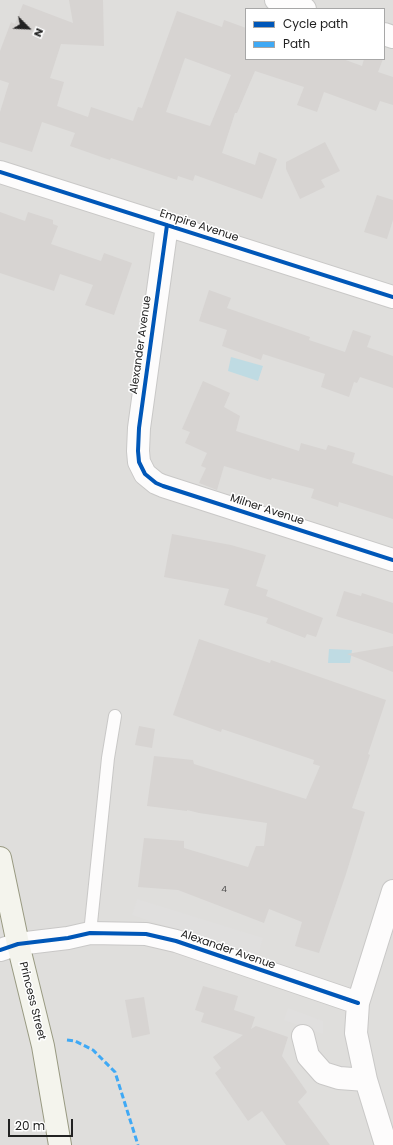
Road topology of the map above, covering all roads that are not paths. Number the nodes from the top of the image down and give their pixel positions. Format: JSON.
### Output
{"nodes":[{"id":1,"x":276,"y":0,"type":"edge"},
{"id":2,"x":302,"y":8,"type":"edge"},
{"id":3,"x":0,"y":172,"type":"edge"},
{"id":4,"x":167,"y":225,"type":"junction"},
{"id":5,"x":393,"y":298,"type":"edge"},
{"id":6,"x":142,"y":468,"type":"joint"},
{"id":7,"x":393,"y":560,"type":"edge"},
{"id":8,"x":115,"y":716,"type":"dead end"},
{"id":9,"x":0,"y":858,"type":"edge"},
{"id":10,"x":393,"y":891,"type":"edge"},
{"id":11,"x":90,"y":933,"type":"junction"},
{"id":12,"x":9,"y":947,"type":"edge"},
{"id":13,"x":358,"y":1003,"type":"junction"},
{"id":14,"x":303,"y":1036,"type":"dead end"},
{"id":15,"x":366,"y":1080,"type":"junction"},
{"id":16,"x":60,"y":1145,"type":"edge"},
{"id":17,"x":386,"y":1145,"type":"edge"}],
"edges":[{"from":1,"to":2,"type":"street"},
{"from":3,"to":4,"type":"street","name":"Empire Avenue"},
{"from":4,"to":5,"type":"street","name":"Empire Avenue"},
{"from":4,"to":6,"type":"street","name":"Alexander Avenue"},
{"from":6,"to":7,"type":"street","name":"Milner Avenue"},
{"from":8,"to":11,"type":"lane"},
{"from":9,"to":12,"type":"street","name":"Princess Street"},
{"from":10,"to":13,"type":"street"},
{"from":11,"to":12,"type":"street","name":"Alexander Avenue"},
{"from":11,"to":13,"type":"street","name":"Alexander Avenue"},
{"from":12,"to":16,"type":"street","name":"Princess Street"},
{"from":13,"to":15,"type":"street"},
{"from":14,"to":15,"type":"street"},
{"from":15,"to":17,"type":"street"}]}
